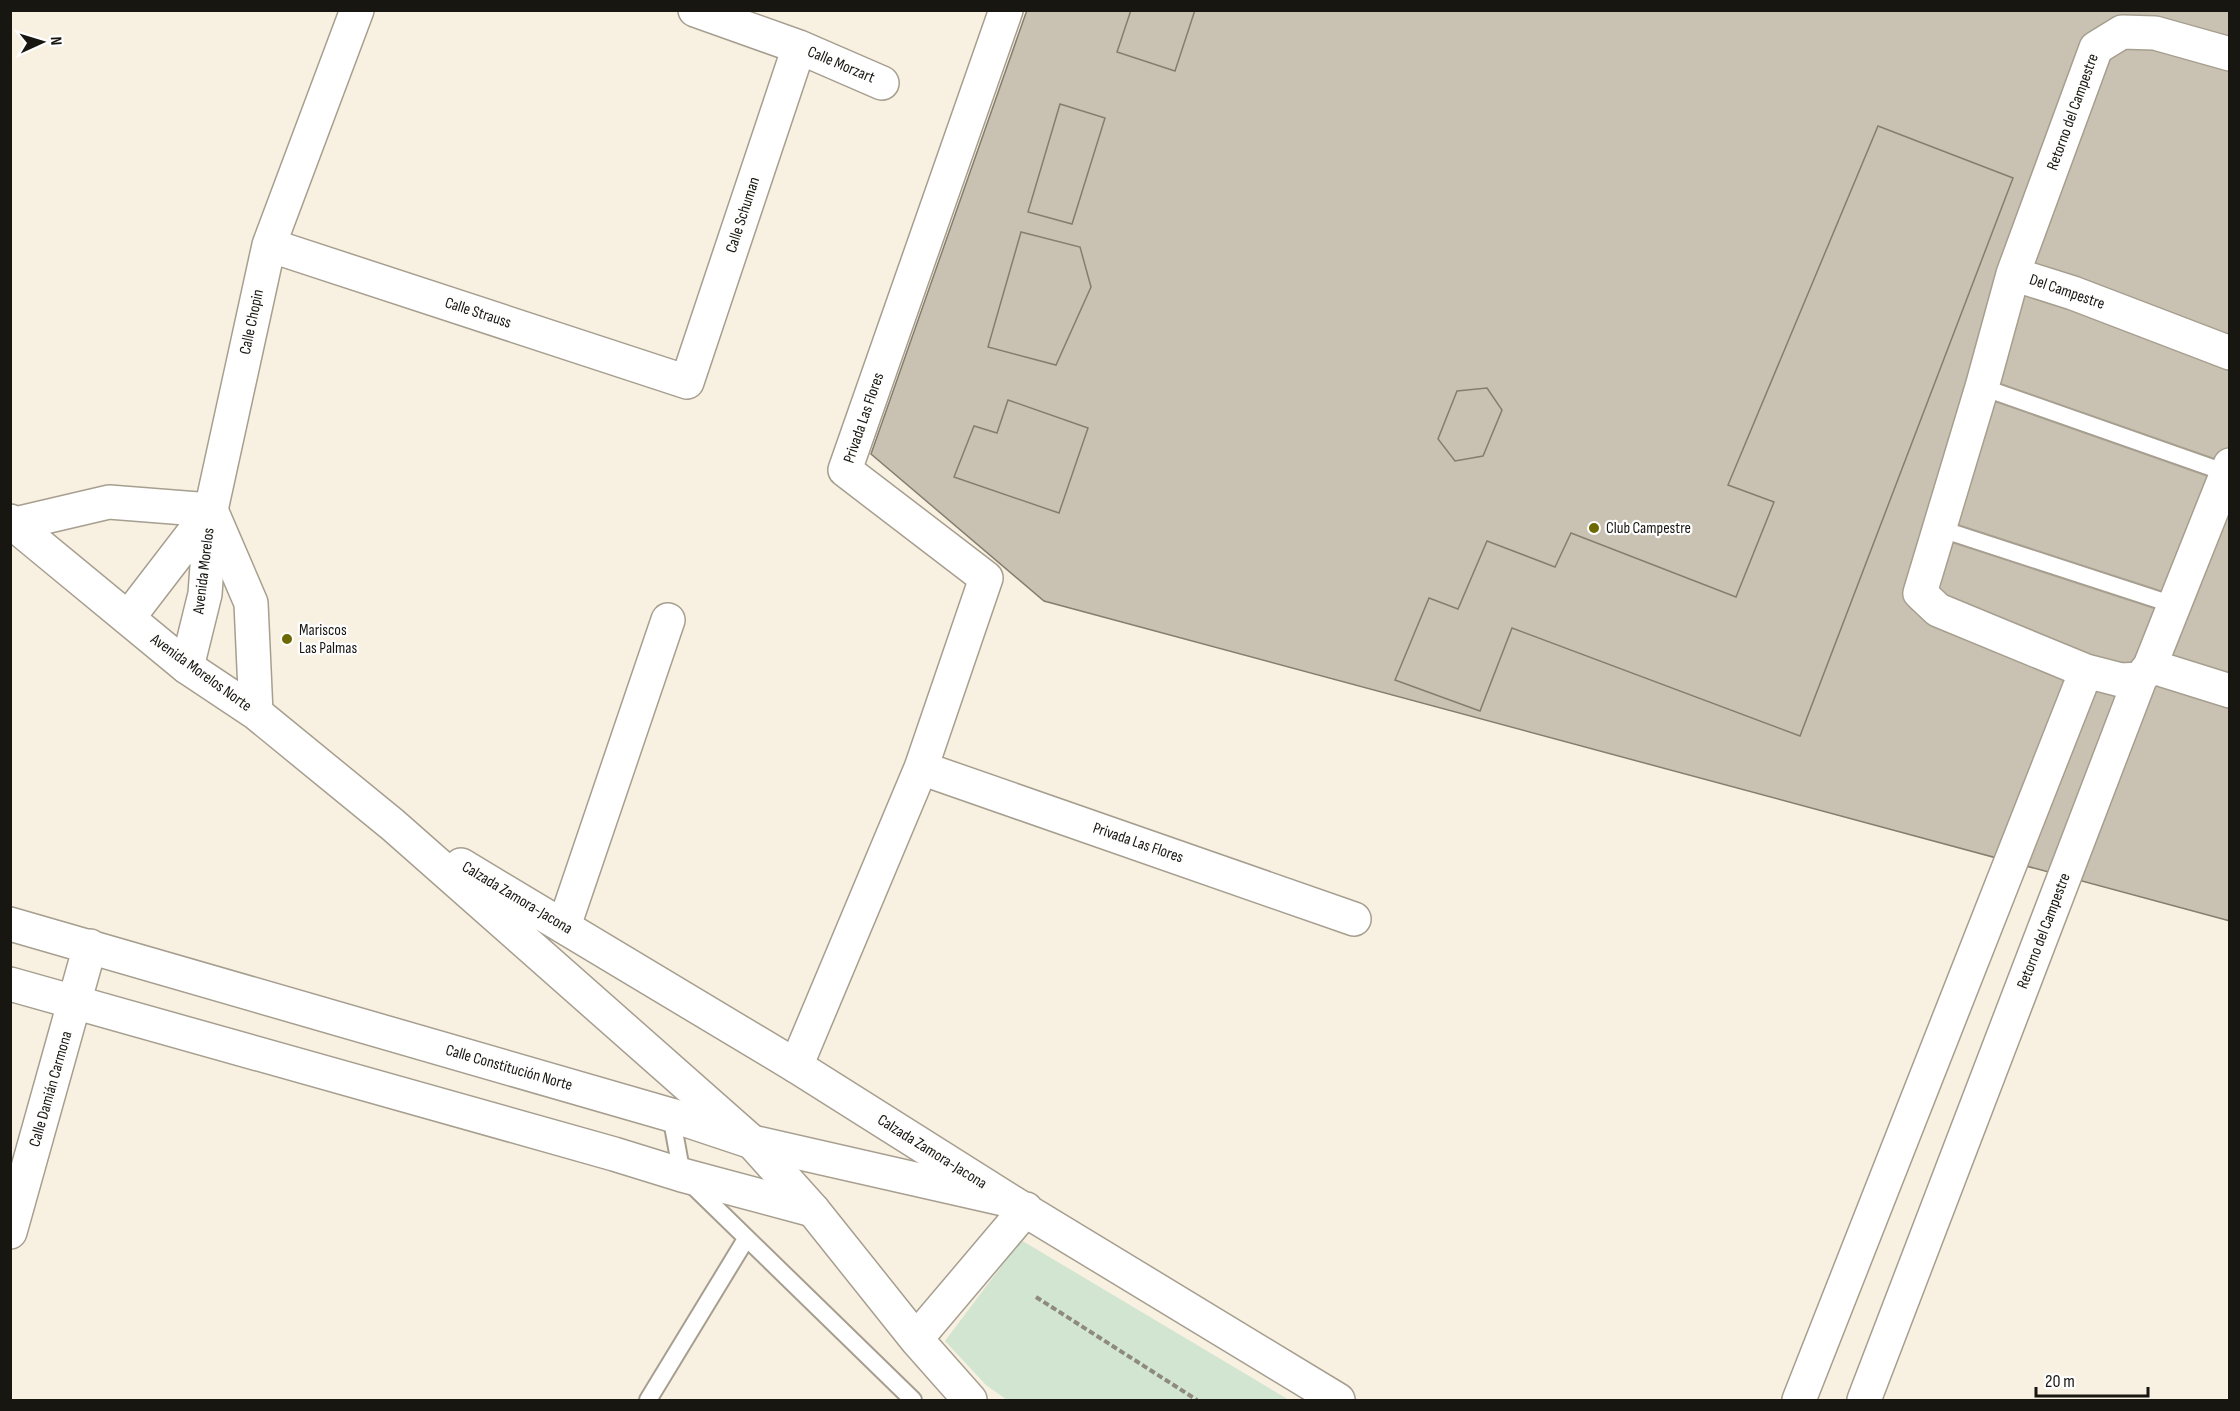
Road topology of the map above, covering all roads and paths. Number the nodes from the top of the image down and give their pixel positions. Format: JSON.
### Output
{"nodes":[{"id":1,"x":357,"y":10,"type":"edge"},
{"id":2,"x":695,"y":10,"type":"edge"},
{"id":3,"x":1006,"y":10,"type":"edge"},
{"id":4,"x":799,"y":47,"type":"junction"},
{"id":5,"x":2229,"y":54,"type":"edge"},
{"id":6,"x":882,"y":83,"type":"dead end"},
{"id":7,"x":269,"y":245,"type":"junction"},
{"id":8,"x":2013,"y":274,"type":"junction"},
{"id":9,"x":2229,"y":353,"type":"edge"},
{"id":10,"x":687,"y":382,"type":"joint"},
{"id":11,"x":1982,"y":387,"type":"junction"},
{"id":12,"x":2228,"y":469,"type":"edge"},
{"id":13,"x":211,"y":510,"type":"junction"},
{"id":14,"x":13,"y":522,"type":"edge"},
{"id":15,"x":1938,"y":528,"type":"junction"},
{"id":16,"x":2174,"y":605,"type":"junction"},
{"id":17,"x":128,"y":618,"type":"junction"},
{"id":18,"x":668,"y":620,"type":"dead end"},
{"id":19,"x":187,"y":667,"type":"junction"},
{"id":20,"x":2086,"y":671,"type":"junction"},
{"id":21,"x":2145,"y":673,"type":"junction"},
{"id":22,"x":2229,"y":691,"type":"edge"},
{"id":23,"x":256,"y":713,"type":"junction"},
{"id":24,"x":921,"y":768,"type":"junction"},
{"id":25,"x":393,"y":825,"type":"junction"},
{"id":26,"x":1354,"y":919,"type":"dead end"},
{"id":27,"x":10,"y":924,"type":"edge"},
{"id":28,"x":564,"y":926,"type":"junction"},
{"id":29,"x":90,"y":946,"type":"junction"},
{"id":30,"x":10,"y":984,"type":"edge"},
{"id":31,"x":75,"y":1003,"type":"junction"},
{"id":32,"x":796,"y":1066,"type":"junction"},
{"id":33,"x":671,"y":1115,"type":"junction"},
{"id":34,"x":752,"y":1142,"type":"junction"},
{"id":35,"x":682,"y":1175,"type":"junction"},
{"id":36,"x":1018,"y":1205,"type":"junction"},
{"id":37,"x":813,"y":1210,"type":"junction"},
{"id":38,"x":10,"y":1232,"type":"edge"},
{"id":39,"x":746,"y":1239,"type":"junction"},
{"id":40,"x":1036,"y":1296,"type":"dead end"},
{"id":41,"x":916,"y":1339,"type":"junction"},
{"id":42,"x":648,"y":1401,"type":"edge"},
{"id":43,"x":913,"y":1401,"type":"edge"},
{"id":44,"x":970,"y":1401,"type":"edge"},
{"id":45,"x":1197,"y":1401,"type":"edge"},
{"id":46,"x":1338,"y":1401,"type":"edge"},
{"id":47,"x":1799,"y":1401,"type":"edge"},
{"id":48,"x":1864,"y":1401,"type":"edge"}],
"edges":[{"from":1,"to":7,"type":"street","name":"Calle Chopin"},
{"from":2,"to":4,"type":"street","name":"Calle Morzart"},
{"from":3,"to":24,"type":"street","name":"Privada Las Flores"},
{"from":4,"to":6,"type":"street","name":"Calle Morzart"},
{"from":4,"to":10,"type":"street","name":"Calle Schuman"},
{"from":5,"to":8,"type":"street","name":"Retorno del Campestre"},
{"from":7,"to":10,"type":"street","name":"Calle Strauss"},
{"from":7,"to":13,"type":"street","name":"Calle Chopin"},
{"from":8,"to":9,"type":"street","name":"Del Campestre"},
{"from":8,"to":11,"type":"street","name":"Del Campestre"},
{"from":11,"to":12,"type":"lane"},
{"from":11,"to":15,"type":"street","name":"Del Campestre"},
{"from":12,"to":16,"type":"street","name":"Retorno del Campestre"},
{"from":13,"to":14,"type":"street"},
{"from":13,"to":17,"type":"street","name":"Calle Chopin"},
{"from":13,"to":19,"type":"street","name":"Avenida Morelos"},
{"from":13,"to":23,"type":"street"},
{"from":14,"to":17,"type":"street","name":"Avenida Morelos Norte"},
{"from":15,"to":16,"type":"lane"},
{"from":15,"to":20,"type":"street","name":"Del Campestre"},
{"from":16,"to":21,"type":"street","name":"Retorno del Campestre"},
{"from":17,"to":19,"type":"street","name":"Avenida Morelos Norte"},
{"from":18,"to":28,"type":"street"},
{"from":19,"to":23,"type":"street","name":"Avenida Morelos Norte"},
{"from":20,"to":21,"type":"street","name":"Del Campestre"},
{"from":20,"to":47,"type":"street"},
{"from":21,"to":22,"type":"street","name":"Del Campestre"},
{"from":21,"to":48,"type":"street","name":"Retorno del Campestre"},
{"from":23,"to":25,"type":"street","name":"Avenida Morelos Norte"},
{"from":24,"to":26,"type":"street","name":"Privada Las Flores"},
{"from":24,"to":32,"type":"street","name":"Privada Las Flores"},
{"from":25,"to":28,"type":"street","name":"Calzada Zamora-Jacona"},
{"from":25,"to":34,"type":"street","name":"Calzada Zamora-Jacona"},
{"from":27,"to":29,"type":"street","name":"Calle Constitución Norte"},
{"from":28,"to":32,"type":"street","name":"Calzada Zamora-Jacona"},
{"from":29,"to":31,"type":"street","name":"Calle Damián Carmona"},
{"from":29,"to":33,"type":"street","name":"Calle Constitución Norte"},
{"from":30,"to":31,"type":"street"},
{"from":31,"to":35,"type":"street"},
{"from":31,"to":38,"type":"street","name":"Calle Damián Carmona"},
{"from":32,"to":36,"type":"street","name":"Calzada Zamora-Jacona"},
{"from":33,"to":34,"type":"street","name":"Calle Constitución Norte"},
{"from":33,"to":35,"type":"lane"},
{"from":34,"to":36,"type":"street","name":"Calle Constitución Norte"},
{"from":34,"to":37,"type":"street","name":"Calzada Zamora-Jacona"},
{"from":35,"to":37,"type":"street"},
{"from":35,"to":39,"type":"lane"},
{"from":36,"to":41,"type":"street"},
{"from":36,"to":46,"type":"street","name":"Calzada Zamora-Jacona"},
{"from":37,"to":41,"type":"street","name":"Calzada Zamora-Jacona"},
{"from":39,"to":42,"type":"lane"},
{"from":39,"to":43,"type":"lane"},
{"from":40,"to":45,"type":"path"},
{"from":41,"to":44,"type":"street","name":"Calzada Zamora-Jacona"}]}
